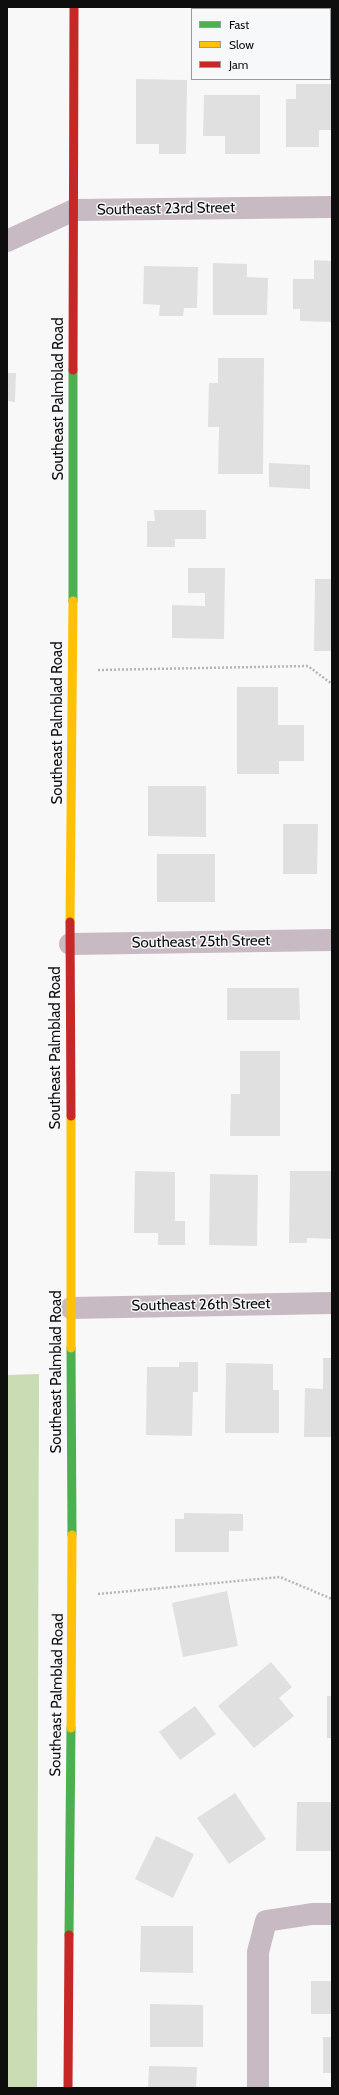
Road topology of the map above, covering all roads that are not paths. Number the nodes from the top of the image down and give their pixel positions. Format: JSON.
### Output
{"nodes":[{"id":1,"x":74,"y":7,"type":"edge"},
{"id":2,"x":332,"y":207,"type":"edge"},
{"id":3,"x":74,"y":210,"type":"junction"},
{"id":4,"x":7,"y":241,"type":"edge"},
{"id":5,"x":332,"y":940,"type":"edge"},
{"id":6,"x":70,"y":944,"type":"junction"},
{"id":7,"x":332,"y":1303,"type":"edge"},
{"id":8,"x":71,"y":1308,"type":"junction"},
{"id":9,"x":332,"y":1914,"type":"edge"},
{"id":10,"x":68,"y":2088,"type":"edge"},
{"id":11,"x":258,"y":2088,"type":"edge"}],
"edges":[{"from":1,"to":3,"type":"street","name":"Southeast Palmblad Road"},
{"from":2,"to":3,"type":"street","name":"Southeast 23rd Street"},
{"from":3,"to":4,"type":"street","name":"Southeast 23rd Street"},
{"from":3,"to":6,"type":"street","name":"Southeast Palmblad Road"},
{"from":5,"to":6,"type":"street","name":"Southeast 25th Street"},
{"from":6,"to":8,"type":"street","name":"Southeast Palmblad Road"},
{"from":7,"to":8,"type":"street","name":"Southeast 26th Street"},
{"from":8,"to":10,"type":"street","name":"Southeast Palmblad Road"},
{"from":9,"to":11,"type":"street"}]}
